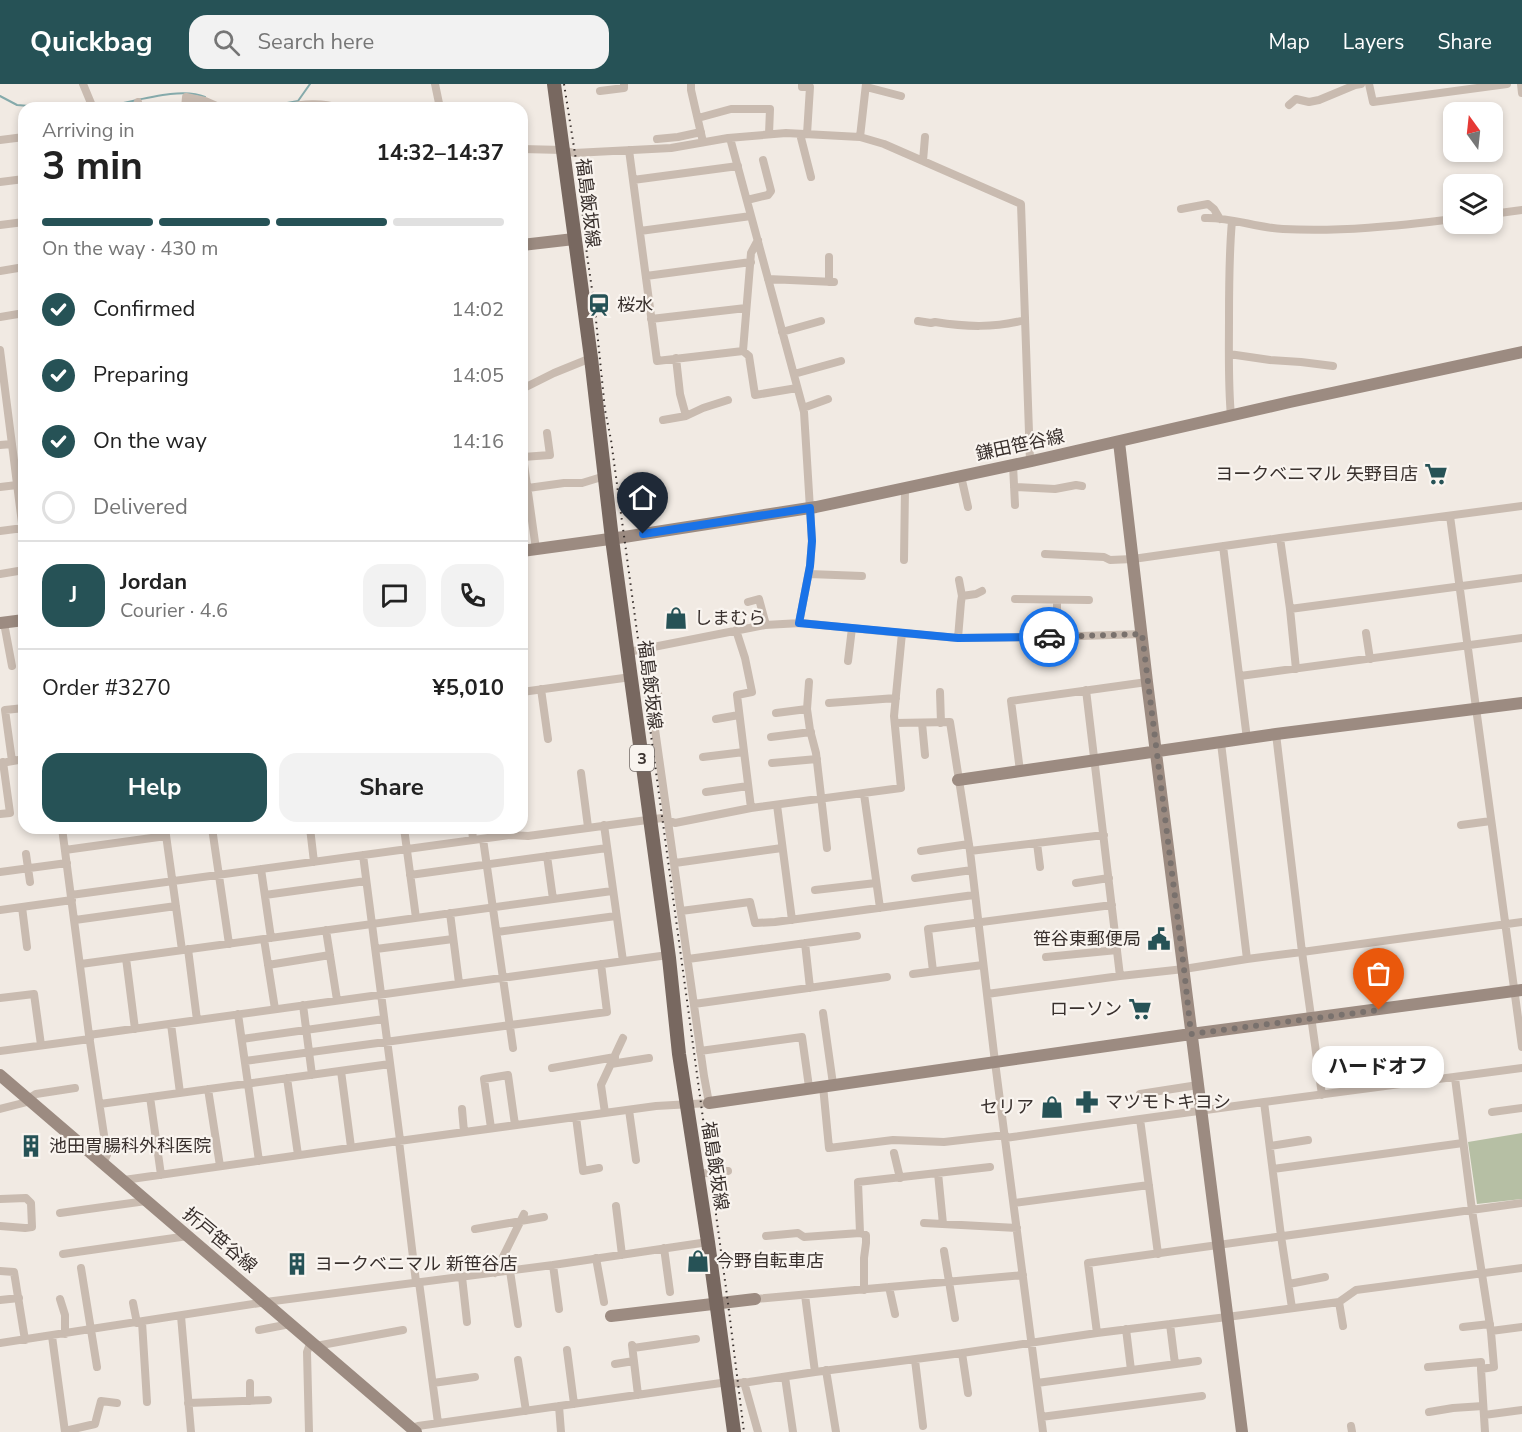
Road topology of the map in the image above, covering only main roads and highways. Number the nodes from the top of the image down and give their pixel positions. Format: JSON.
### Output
{"nodes":[{"id":1,"x":554,"y":84,"type":"edge"},
{"id":2,"x":734,"y":1432,"type":"edge"}],
"edges":[{"from":1,"to":2,"type":"main road","name":"福島飯坂線","number":"3"}]}
